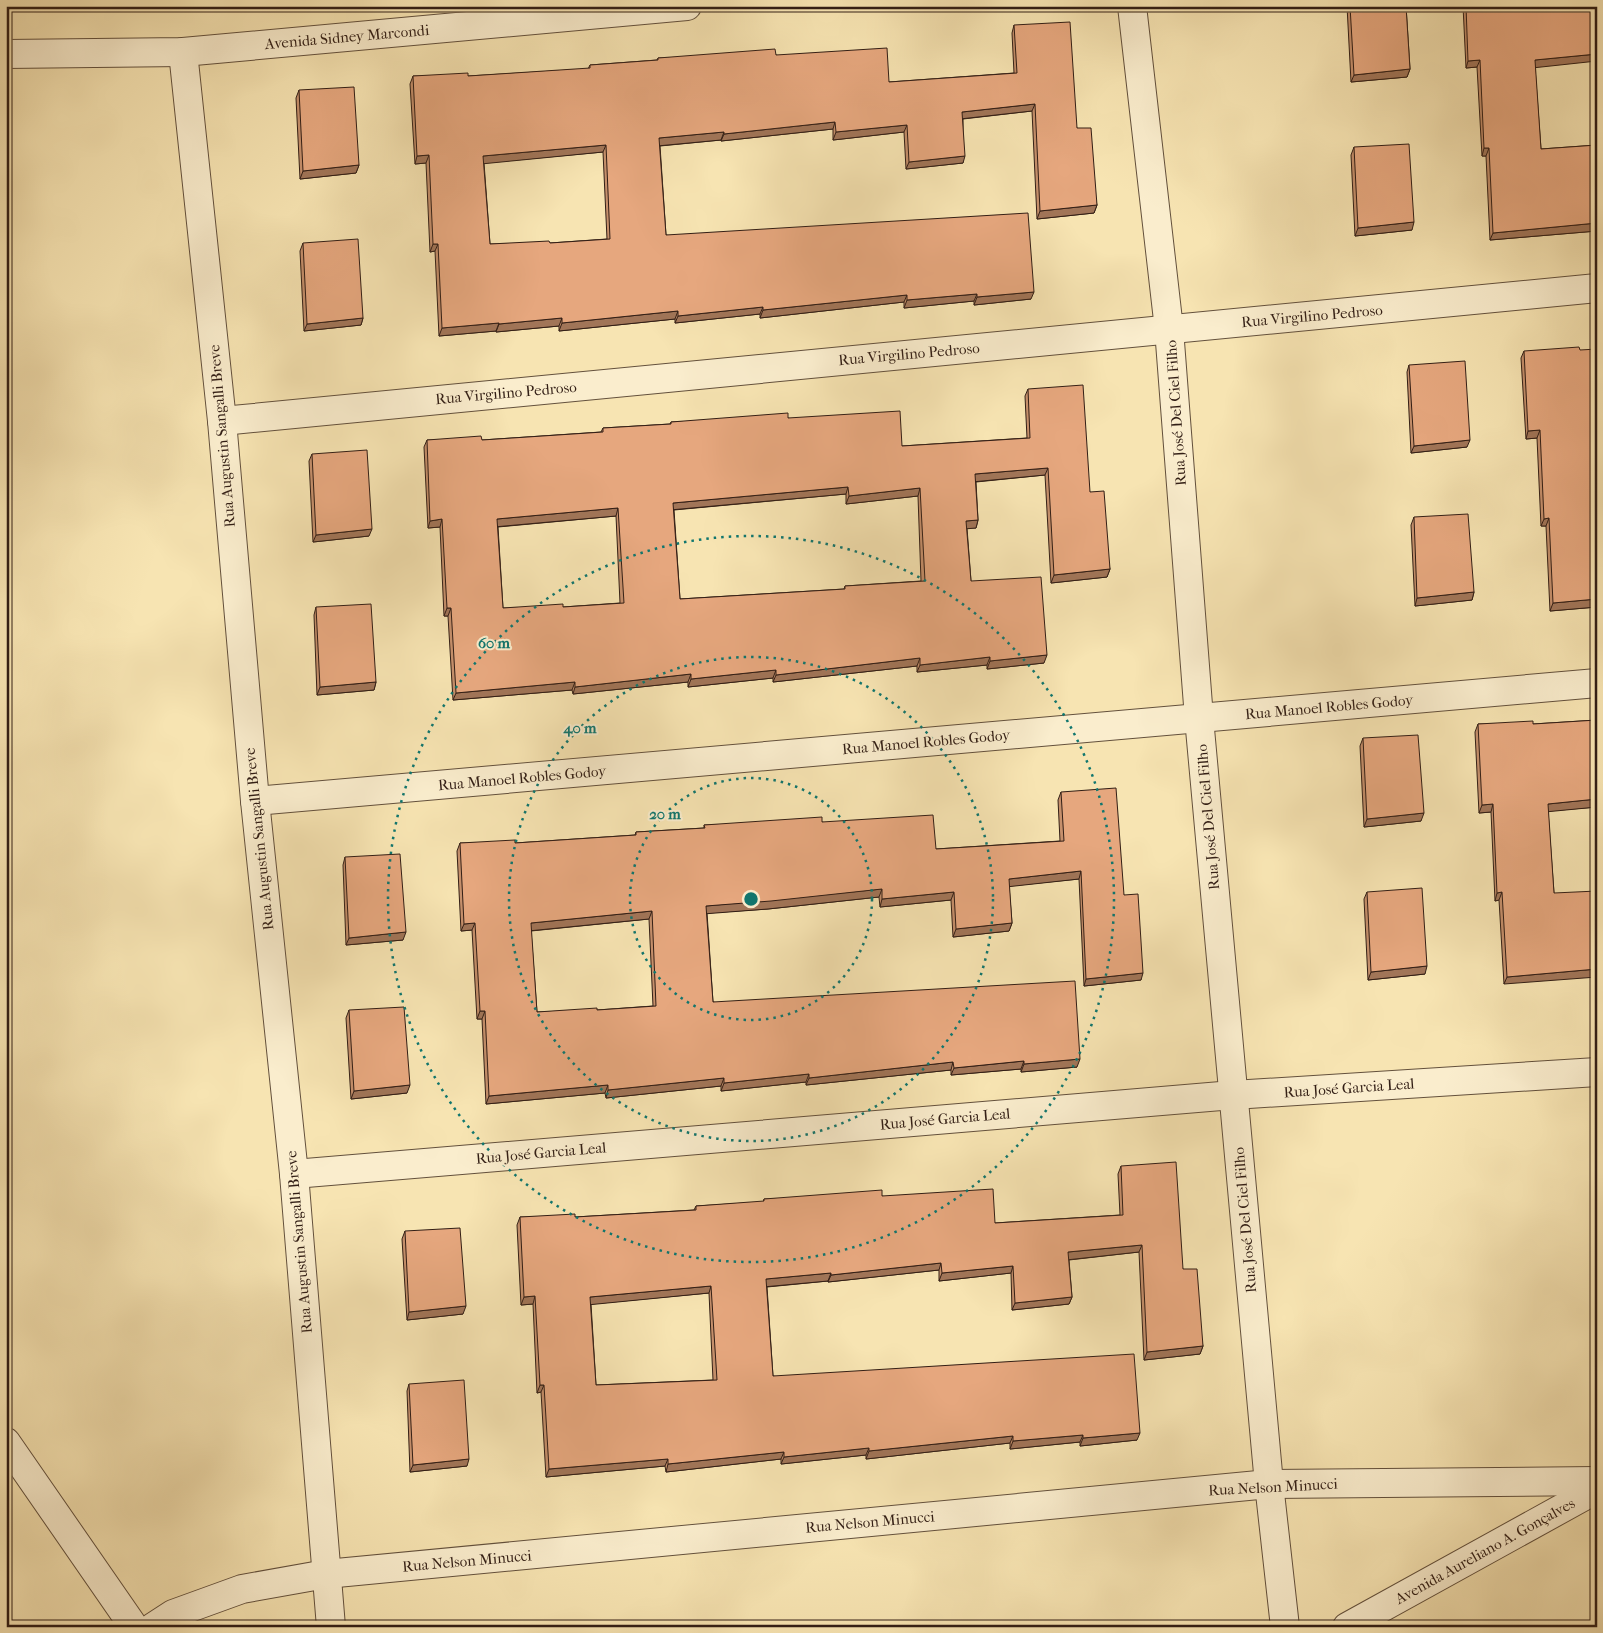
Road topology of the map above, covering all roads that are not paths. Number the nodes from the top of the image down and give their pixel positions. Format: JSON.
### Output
{"nodes":[{"id":1,"x":687,"y":6,"type":"edge"},
{"id":2,"x":1132,"y":6,"type":"edge"},
{"id":3,"x":183,"y":52,"type":"junction"},
{"id":4,"x":6,"y":54,"type":"edge"},
{"id":5,"x":1597,"y":288,"type":"edge"},
{"id":6,"x":1169,"y":330,"type":"junction"},
{"id":7,"x":222,"y":420,"type":"junction"},
{"id":8,"x":1597,"y":683,"type":"edge"},
{"id":9,"x":1199,"y":718,"type":"junction"},
{"id":10,"x":255,"y":801,"type":"junction"},
{"id":11,"x":1597,"y":1072,"type":"edge"},
{"id":12,"x":1233,"y":1096,"type":"junction"},
{"id":13,"x":294,"y":1174,"type":"junction"},
{"id":14,"x":6,"y":1442,"type":"edge"},
{"id":15,"x":1597,"y":1481,"type":"edge"},
{"id":16,"x":1269,"y":1484,"type":"junction"},
{"id":17,"x":1597,"y":1489,"type":"edge"},
{"id":18,"x":326,"y":1574,"type":"junction"},
{"id":19,"x":134,"y":1627,"type":"edge"},
{"id":20,"x":153,"y":1627,"type":"edge"},
{"id":21,"x":331,"y":1627,"type":"edge"},
{"id":22,"x":1285,"y":1627,"type":"edge"},
{"id":23,"x":1347,"y":1627,"type":"edge"}],
"edges":[{"from":1,"to":3,"type":"street","name":"Avenida Sidney Marcondi"},
{"from":2,"to":6,"type":"street","name":"Rua José Del Ciel Filho"},
{"from":3,"to":4,"type":"street","name":"Avenida Sidney Marcondi"},
{"from":3,"to":7,"type":"street","name":"Rua Augustin Sangalli Breve"},
{"from":5,"to":6,"type":"street","name":"Rua Virgilino Pedroso"},
{"from":6,"to":7,"type":"street","name":"Rua Virgilino Pedroso"},
{"from":6,"to":9,"type":"street","name":"Rua José Del Ciel Filho"},
{"from":7,"to":10,"type":"street","name":"Rua Augustin Sangalli Breve"},
{"from":8,"to":9,"type":"street","name":"Rua Manoel Robles Godoy"},
{"from":9,"to":10,"type":"street","name":"Rua Manoel Robles Godoy"},
{"from":9,"to":12,"type":"street","name":"Rua José Del Ciel Filho"},
{"from":10,"to":13,"type":"street","name":"Rua Augustin Sangalli Breve"},
{"from":11,"to":12,"type":"street","name":"Rua José Garcia Leal"},
{"from":12,"to":13,"type":"street","name":"Rua José Garcia Leal"},
{"from":12,"to":16,"type":"street","name":"Rua José Del Ciel Filho"},
{"from":13,"to":18,"type":"street","name":"Rua Augustin Sangalli Breve"},
{"from":14,"to":19,"type":"street"},
{"from":15,"to":16,"type":"street","name":"Rua Nelson Minucci"},
{"from":16,"to":18,"type":"street","name":"Rua Nelson Minucci"},
{"from":16,"to":22,"type":"street","name":"Rua José Del Ciel Filho"},
{"from":17,"to":23,"type":"street","name":"Avenida Aureliano A. Gonçalves"},
{"from":18,"to":20,"type":"street","name":"Rua Nelson Minucci"},
{"from":18,"to":21,"type":"street","name":"Rua Augustin Sangalli Breve"}]}
